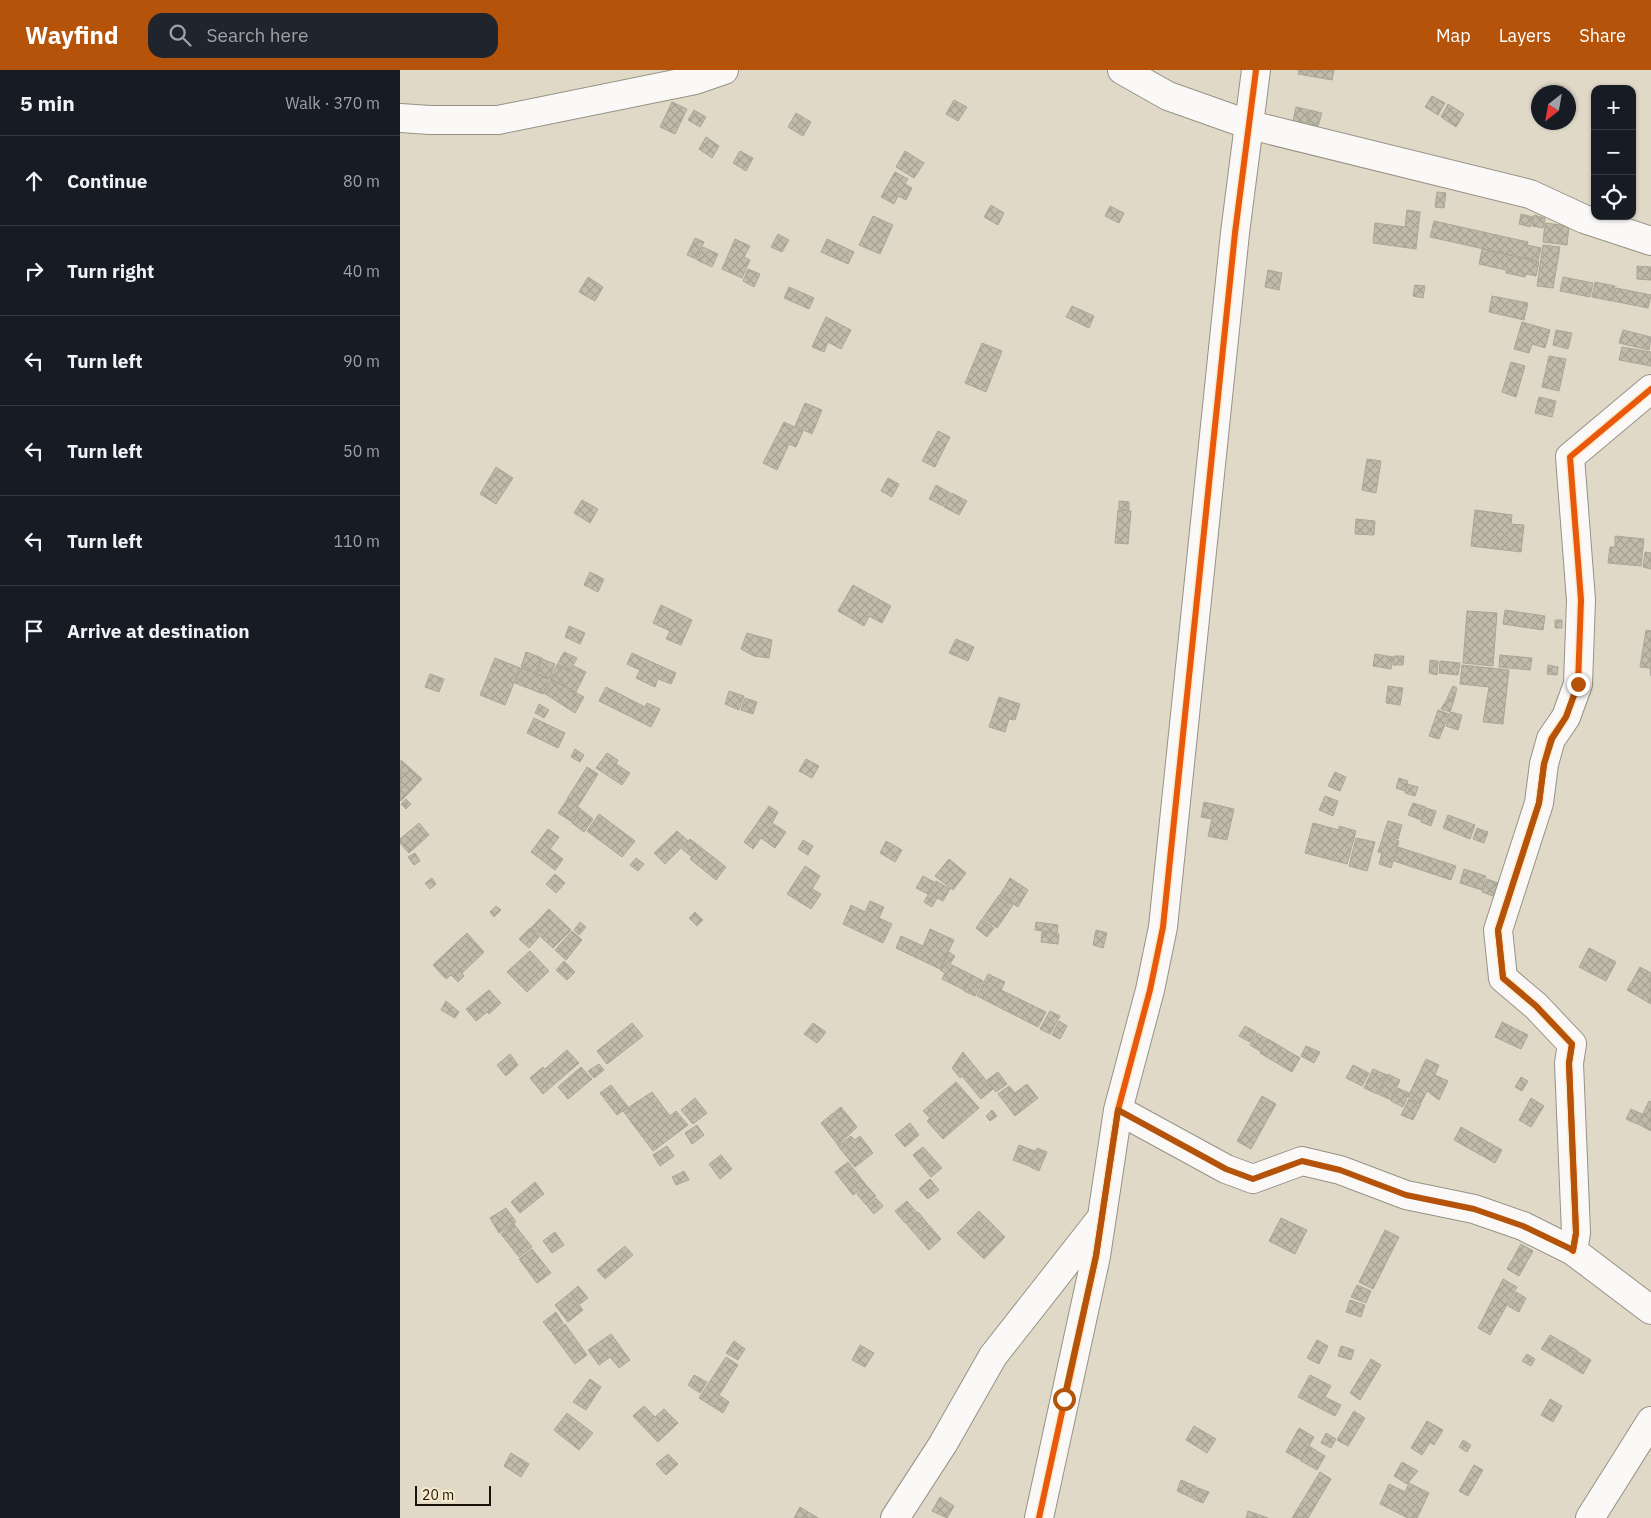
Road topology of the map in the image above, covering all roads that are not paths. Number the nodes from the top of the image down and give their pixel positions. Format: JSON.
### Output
{"nodes":[{"id":1,"x":724,"y":70,"type":"edge"},
{"id":2,"x":1122,"y":70,"type":"edge"},
{"id":3,"x":1256,"y":70,"type":"edge"},
{"id":4,"x":400,"y":118,"type":"edge"},
{"id":5,"x":1250,"y":125,"type":"junction"},
{"id":6,"x":1651,"y":241,"type":"edge"},
{"id":7,"x":1651,"y":389,"type":"edge"},
{"id":8,"x":1118,"y":1110,"type":"junction"},
{"id":9,"x":1103,"y":1217,"type":"junction"},
{"id":10,"x":1573,"y":1250,"type":"junction"},
{"id":11,"x":1651,"y":1310,"type":"edge"},
{"id":12,"x":1651,"y":1421,"type":"edge"},
{"id":13,"x":896,"y":1518,"type":"edge"},
{"id":14,"x":1039,"y":1518,"type":"edge"},
{"id":15,"x":1590,"y":1518,"type":"edge"}],
"edges":[{"from":1,"to":4,"type":"street"},
{"from":2,"to":5,"type":"street"},
{"from":3,"to":5,"type":"street"},
{"from":5,"to":6,"type":"street"},
{"from":5,"to":8,"type":"street"},
{"from":7,"to":10,"type":"street"},
{"from":8,"to":9,"type":"street"},
{"from":8,"to":10,"type":"street"},
{"from":9,"to":13,"type":"street"},
{"from":9,"to":14,"type":"street"},
{"from":10,"to":11,"type":"street"},
{"from":12,"to":15,"type":"street"}]}
